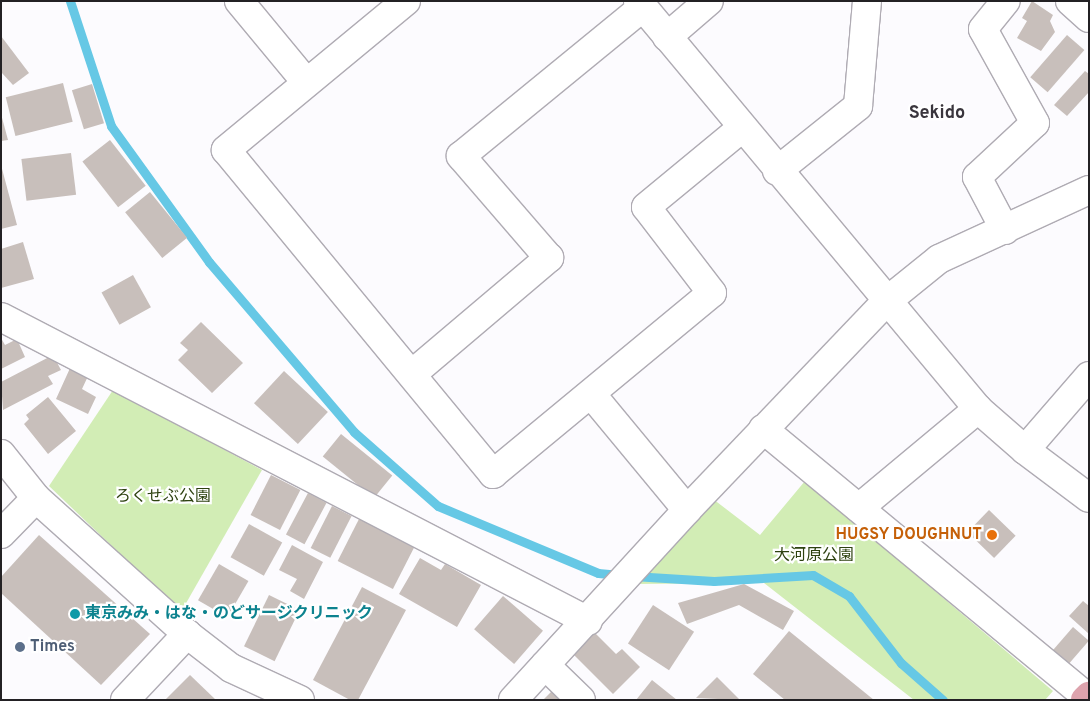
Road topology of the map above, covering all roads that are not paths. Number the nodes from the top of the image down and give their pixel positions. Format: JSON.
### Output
{"nodes":[{"id":1,"x":238,"y":1,"type":"edge"},
{"id":2,"x":406,"y":1,"type":"edge"},
{"id":3,"x":709,"y":1,"type":"edge"},
{"id":4,"x":867,"y":1,"type":"edge"},
{"id":5,"x":1006,"y":1,"type":"edge"},
{"id":6,"x":1070,"y":1,"type":"edge"},
{"id":7,"x":640,"y":4,"type":"edge"},
{"id":8,"x":1089,"y":18,"type":"edge"},
{"id":9,"x":667,"y":37,"type":"junction"},
{"id":10,"x":306,"y":82,"type":"junction"},
{"id":11,"x":742,"y":128,"type":"junction"},
{"id":12,"x":777,"y":171,"type":"junction"},
{"id":13,"x":1089,"y":190,"type":"edge"},
{"id":14,"x":1005,"y":230,"type":"junction"},
{"id":15,"x":887,"y":301,"type":"junction"},
{"id":16,"x":1,"y":317,"type":"edge"},
{"id":17,"x":412,"y":374,"type":"junction"},
{"id":18,"x":1089,"y":376,"type":"edge"},
{"id":19,"x":592,"y":394,"type":"junction"},
{"id":20,"x":978,"y":409,"type":"junction"},
{"id":21,"x":764,"y":429,"type":"junction"},
{"id":22,"x":1025,"y":450,"type":"junction"},
{"id":23,"x":1,"y":454,"type":"edge"},
{"id":24,"x":36,"y":498,"type":"junction"},
{"id":25,"x":1089,"y":498,"type":"edge"},
{"id":26,"x":859,"y":508,"type":"junction"},
{"id":27,"x":687,"y":510,"type":"junction"},
{"id":28,"x":1,"y":534,"type":"edge"},
{"id":29,"x":588,"y":621,"type":"junction"},
{"id":30,"x":187,"y":634,"type":"junction"},
{"id":31,"x":545,"y":665,"type":"junction"},
{"id":32,"x":1087,"y":697,"type":"edge"},
{"id":33,"x":125,"y":700,"type":"edge"},
{"id":34,"x":300,"y":700,"type":"edge"},
{"id":35,"x":513,"y":700,"type":"edge"},
{"id":36,"x":581,"y":700,"type":"edge"}],
"edges":[{"from":1,"to":10,"type":"street"},
{"from":2,"to":10,"type":"street"},
{"from":3,"to":9,"type":"street"},
{"from":4,"to":12,"type":"street"},
{"from":5,"to":14,"type":"street"},
{"from":6,"to":8,"type":"street"},
{"from":7,"to":9,"type":"street"},
{"from":7,"to":17,"type":"street"},
{"from":9,"to":11,"type":"street"},
{"from":10,"to":17,"type":"street"},
{"from":11,"to":12,"type":"street"},
{"from":11,"to":19,"type":"street"},
{"from":12,"to":15,"type":"street"},
{"from":13,"to":14,"type":"street"},
{"from":14,"to":15,"type":"street"},
{"from":15,"to":20,"type":"street"},
{"from":15,"to":21,"type":"street"},
{"from":16,"to":29,"type":"street"},
{"from":17,"to":19,"type":"street"},
{"from":18,"to":22,"type":"street"},
{"from":19,"to":27,"type":"street"},
{"from":20,"to":22,"type":"street"},
{"from":20,"to":26,"type":"street"},
{"from":21,"to":26,"type":"street"},
{"from":21,"to":27,"type":"street"},
{"from":22,"to":25,"type":"street"},
{"from":23,"to":24,"type":"street"},
{"from":24,"to":28,"type":"street"},
{"from":24,"to":30,"type":"street"},
{"from":26,"to":32,"type":"street"},
{"from":27,"to":29,"type":"street"},
{"from":29,"to":31,"type":"street"},
{"from":30,"to":33,"type":"street"},
{"from":30,"to":34,"type":"street"},
{"from":31,"to":35,"type":"street"},
{"from":31,"to":36,"type":"street"}]}
